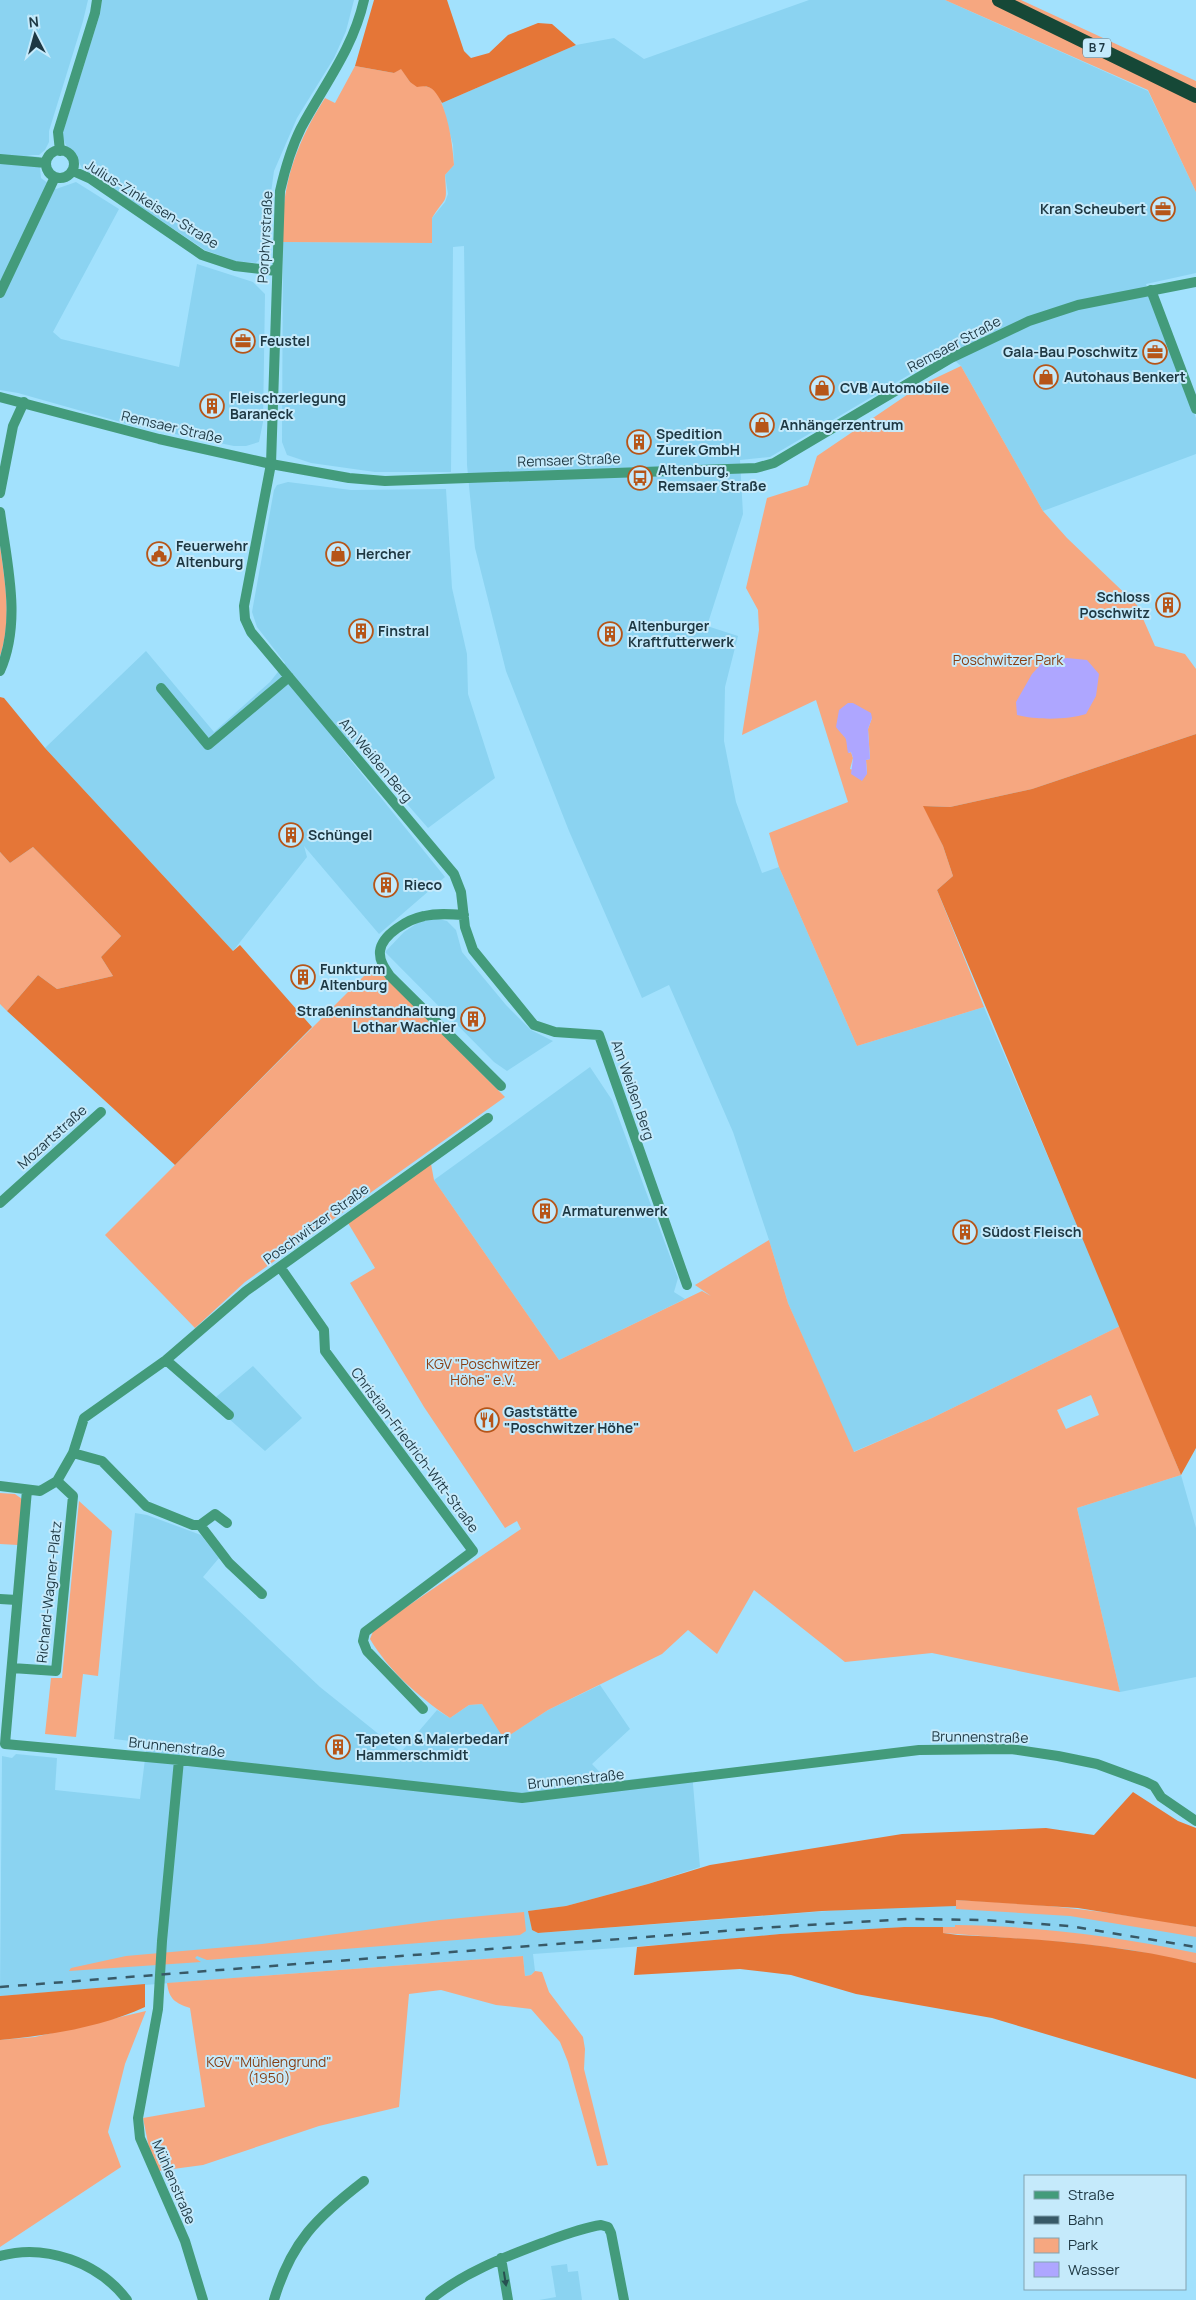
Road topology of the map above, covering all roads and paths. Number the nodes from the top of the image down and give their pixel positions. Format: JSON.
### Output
{"nodes":[{"id":1,"x":97,"y":0,"type":"edge"},
{"id":2,"x":364,"y":0,"type":"edge"},
{"id":3,"x":998,"y":0,"type":"edge"},
{"id":4,"x":1196,"y":96,"type":"edge"},
{"id":5,"x":60,"y":151,"type":"junction"},
{"id":6,"x":0,"y":159,"type":"edge"},
{"id":7,"x":46,"y":163,"type":"junction"},
{"id":8,"x":73,"y":171,"type":"junction"},
{"id":9,"x":55,"y":177,"type":"junction"},
{"id":10,"x":276,"y":270,"type":"junction"},
{"id":11,"x":1196,"y":282,"type":"edge"},
{"id":12,"x":1151,"y":290,"type":"junction"},
{"id":13,"x":0,"y":293,"type":"edge"},
{"id":14,"x":0,"y":397,"type":"edge"},
{"id":15,"x":24,"y":402,"type":"junction"},
{"id":16,"x":1196,"y":409,"type":"edge"},
{"id":17,"x":271,"y":464,"type":"junction"},
{"id":18,"x":0,"y":493,"type":"edge"},
{"id":19,"x":0,"y":512,"type":"edge"},
{"id":20,"x":0,"y":672,"type":"edge"},
{"id":21,"x":289,"y":677,"type":"junction"},
{"id":22,"x":161,"y":688,"type":"dead end"},
{"id":23,"x":464,"y":915,"type":"junction"},
{"id":24,"x":501,"y":1086,"type":"dead end"},
{"id":25,"x":101,"y":1112,"type":"dead end"},
{"id":26,"x":488,"y":1118,"type":"dead end"},
{"id":27,"x":0,"y":1203,"type":"edge"},
{"id":28,"x":280,"y":1268,"type":"junction"},
{"id":29,"x":687,"y":1285,"type":"dead end"},
{"id":30,"x":166,"y":1360,"type":"junction"},
{"id":31,"x":229,"y":1415,"type":"dead end"},
{"id":32,"x":73,"y":1453,"type":"junction"},
{"id":33,"x":57,"y":1481,"type":"junction"},
{"id":34,"x":0,"y":1486,"type":"edge"},
{"id":35,"x":27,"y":1490,"type":"junction"},
{"id":36,"x":227,"y":1523,"type":"dead end"},
{"id":37,"x":200,"y":1525,"type":"junction"},
{"id":38,"x":262,"y":1594,"type":"dead end"},
{"id":39,"x":0,"y":1599,"type":"edge"},
{"id":40,"x":17,"y":1600,"type":"junction"},
{"id":41,"x":12,"y":1668,"type":"junction"},
{"id":42,"x":424,"y":1708,"type":"dead end"},
{"id":43,"x":179,"y":1760,"type":"junction"},
{"id":44,"x":1196,"y":1822,"type":"edge"},
{"id":45,"x":364,"y":2181,"type":"dead end"},
{"id":46,"x":0,"y":2256,"type":"edge"},
{"id":47,"x":501,"y":2258,"type":"junction"},
{"id":48,"x":128,"y":2300,"type":"edge"},
{"id":49,"x":203,"y":2300,"type":"edge"},
{"id":50,"x":274,"y":2300,"type":"edge"},
{"id":51,"x":430,"y":2300,"type":"edge"},
{"id":52,"x":508,"y":2300,"type":"edge"},
{"id":53,"x":624,"y":2300,"type":"edge"}],
"edges":[{"from":1,"to":5,"type":"street"},
{"from":2,"to":10,"type":"street","name":"Porphyrstraße"},
{"from":3,"to":4,"type":"highway","number":"B 7"},
{"from":5,"to":7,"type":"street"},
{"from":5,"to":8,"type":"street","name":"Julius-Zinkeisen-Straße"},
{"from":6,"to":7,"type":"street"},
{"from":7,"to":9,"type":"street"},
{"from":8,"to":9,"type":"street","name":"Julius-Zinkeisen-Straße"},
{"from":8,"to":10,"type":"street","name":"Julius-Zinkeisen-Straße"},
{"from":9,"to":13,"type":"street"},
{"from":10,"to":17,"type":"street","name":"Porphyrstraße"},
{"from":11,"to":12,"type":"street","name":"Remsaer Straße"},
{"from":12,"to":16,"type":"street"},
{"from":12,"to":17,"type":"street","name":"Remsaer Straße"},
{"from":14,"to":15,"type":"street","name":"Remsaer Straße"},
{"from":15,"to":17,"type":"street","name":"Remsaer Straße"},
{"from":15,"to":18,"type":"street"},
{"from":17,"to":21,"type":"street","name":"Am Weißen Berg"},
{"from":19,"to":20,"type":"street"},
{"from":21,"to":22,"type":"street"},
{"from":21,"to":23,"type":"street","name":"Am Weißen Berg"},
{"from":23,"to":24,"type":"street"},
{"from":23,"to":29,"type":"street","name":"Am Weißen Berg"},
{"from":25,"to":27,"type":"street","name":"Mozartstraße"},
{"from":26,"to":28,"type":"street","name":"Poschwitzer Straße"},
{"from":28,"to":30,"type":"street","name":"Poschwitzer Straße"},
{"from":28,"to":42,"type":"street","name":"Christian-Friedrich-Witt-Straße"},
{"from":30,"to":31,"type":"street"},
{"from":30,"to":32,"type":"street","name":"Poschwitzer Straße"},
{"from":32,"to":33,"type":"street","name":"Poschwitzer Straße"},
{"from":32,"to":37,"type":"street"},
{"from":33,"to":35,"type":"street"},
{"from":33,"to":41,"type":"street","name":"Richard-Wagner-Platz"},
{"from":34,"to":35,"type":"street"},
{"from":35,"to":40,"type":"street"},
{"from":36,"to":37,"type":"street"},
{"from":37,"to":38,"type":"street"},
{"from":39,"to":40,"type":"street"},
{"from":40,"to":41,"type":"street"},
{"from":41,"to":43,"type":"street","name":"Brunnenstraße"},
{"from":43,"to":44,"type":"street","name":"Brunnenstraße"},
{"from":43,"to":49,"type":"street","name":"Mühlenstraße"},
{"from":45,"to":50,"type":"street"},
{"from":46,"to":48,"type":"street"},
{"from":47,"to":51,"type":"street"},
{"from":47,"to":52,"type":"street","one_way":true},
{"from":47,"to":53,"type":"street"}]}
